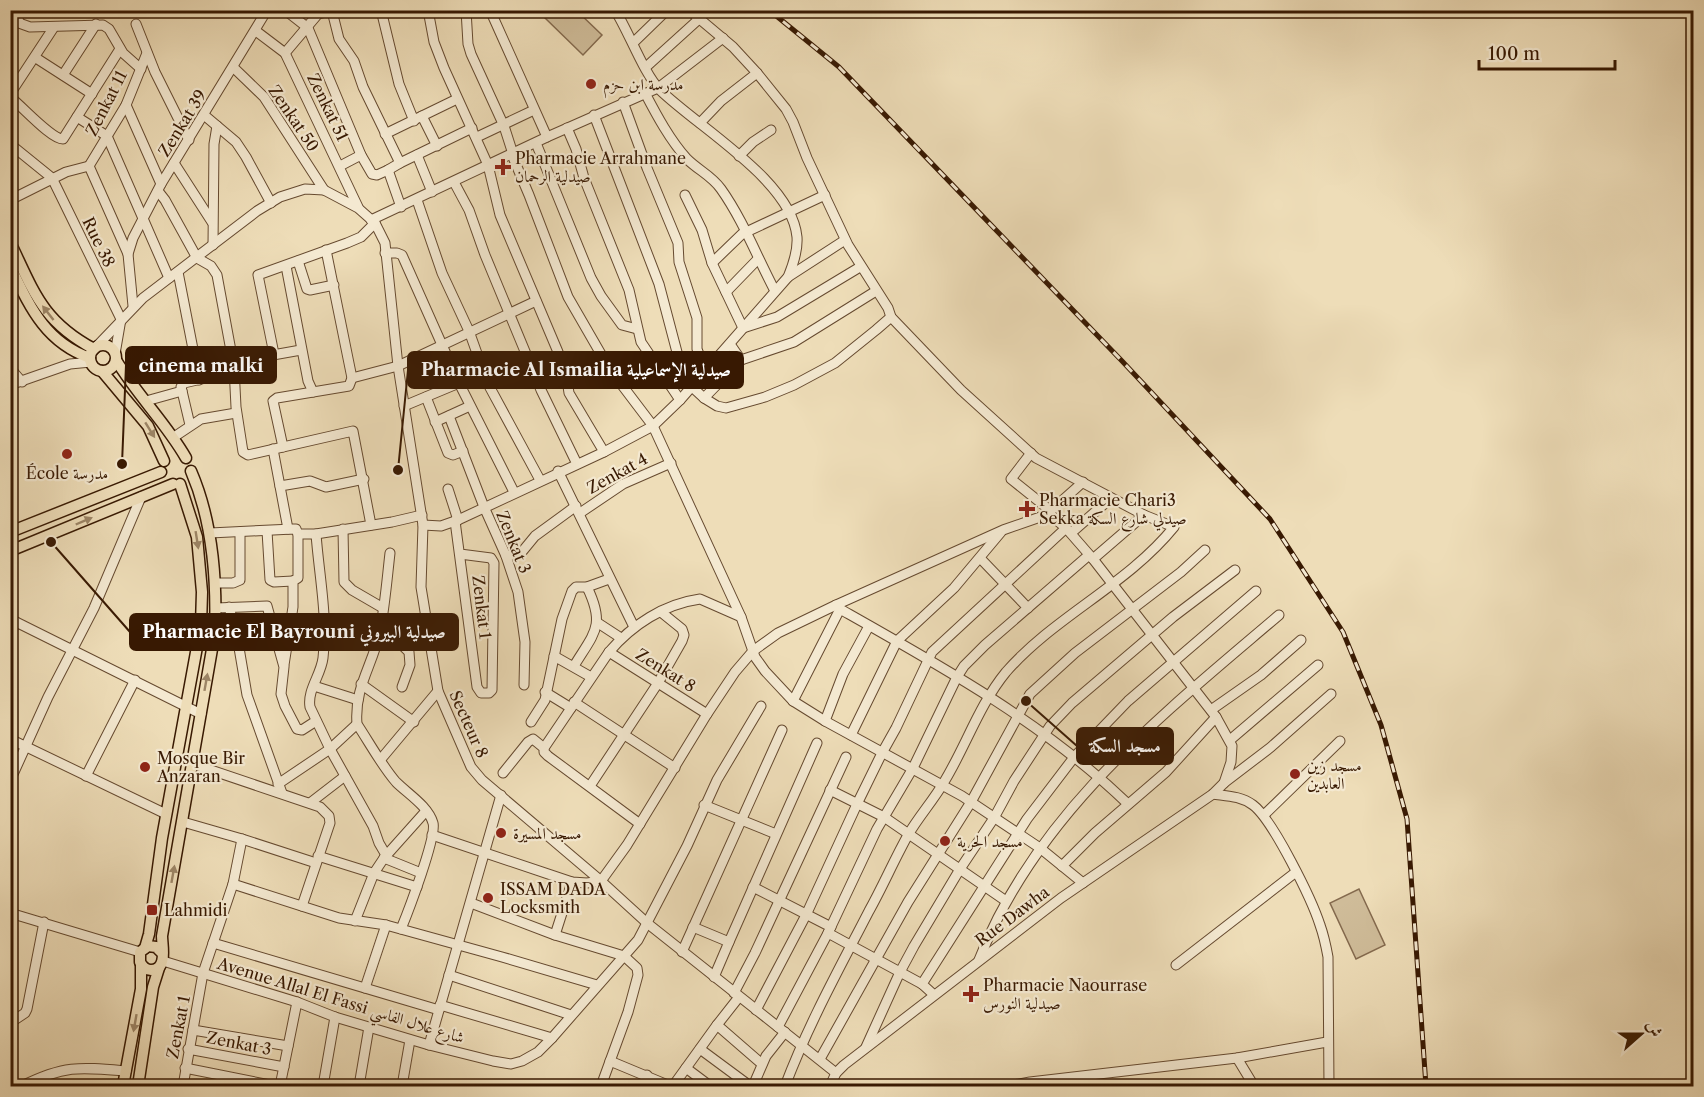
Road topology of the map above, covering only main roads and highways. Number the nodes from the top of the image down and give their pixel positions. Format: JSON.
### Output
{"nodes":[{"id":1,"x":10,"y":242,"type":"edge"},
{"id":2,"x":10,"y":266,"type":"edge"},
{"id":3,"x":92,"y":354,"type":"junction"},
{"id":4,"x":116,"y":357,"type":"junction"},
{"id":5,"x":102,"y":371,"type":"junction"},
{"id":6,"x":186,"y":458,"type":"junction"},
{"id":7,"x":163,"y":467,"type":"junction"},
{"id":8,"x":191,"y":471,"type":"junction"},
{"id":9,"x":177,"y":484,"type":"junction"},
{"id":10,"x":10,"y":532,"type":"edge"},
{"id":11,"x":10,"y":551,"type":"edge"},
{"id":12,"x":142,"y":950,"type":"junction"},
{"id":13,"x":161,"y":960,"type":"junction"},
{"id":14,"x":141,"y":965,"type":"junction"},
{"id":15,"x":123,"y":1086,"type":"edge"},
{"id":16,"x":138,"y":1086,"type":"edge"}],
"edges":[{"from":3,"to":1,"type":"main road","one_way":true},
{"from":2,"to":3,"type":"main road"},
{"from":3,"to":4,"type":"main road"},
{"from":3,"to":5,"type":"main road"},
{"from":4,"to":5,"type":"main road"},
{"from":4,"to":6,"type":"main road"},
{"from":5,"to":7,"type":"main road","one_way":true},
{"from":6,"to":7,"type":"main road"},
{"from":6,"to":8,"type":"main road"},
{"from":7,"to":9,"type":"main road"},
{"from":7,"to":10,"type":"main road"},
{"from":8,"to":9,"type":"main road"},
{"from":13,"to":8,"type":"main road","one_way":true},
{"from":11,"to":9,"type":"main road","one_way":true},
{"from":9,"to":12,"type":"main road","one_way":true},
{"from":12,"to":13,"type":"main road"},
{"from":12,"to":14,"type":"main road"},
{"from":13,"to":14,"type":"main road"},
{"from":13,"to":16,"type":"main road"},
{"from":14,"to":15,"type":"main road","one_way":true}]}
